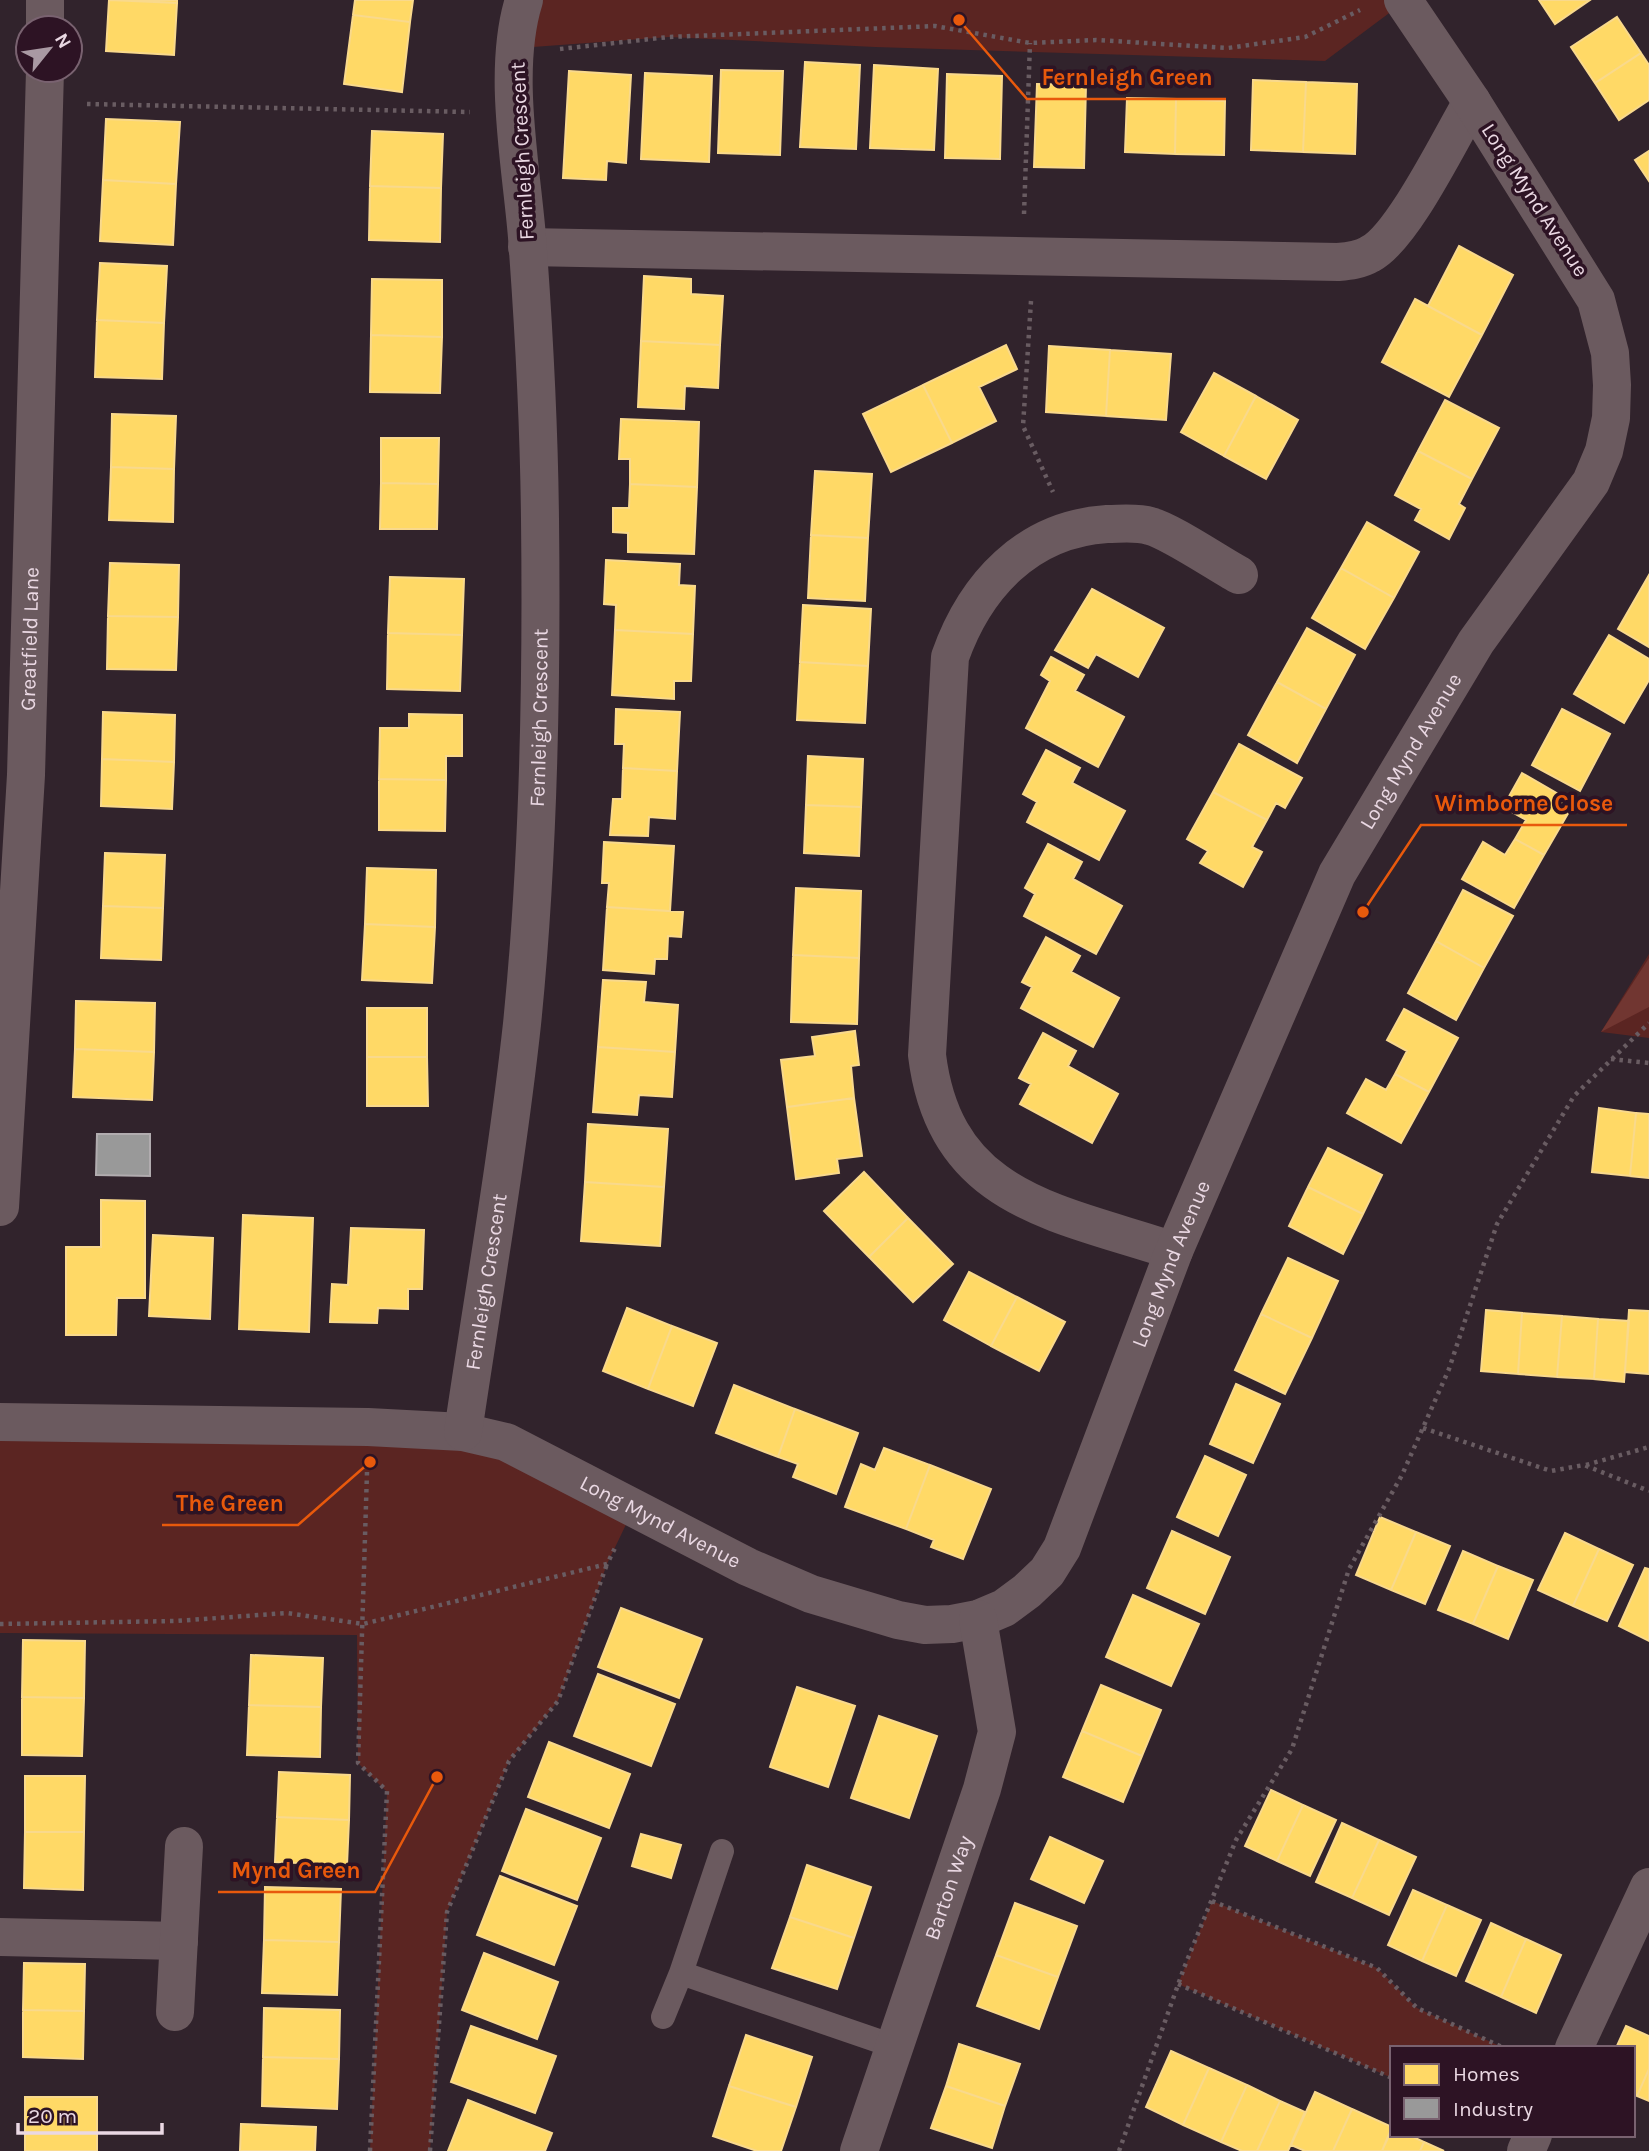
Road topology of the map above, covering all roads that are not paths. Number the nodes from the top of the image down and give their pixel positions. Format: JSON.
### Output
{"nodes":[{"id":1,"x":524,"y":0,"type":"edge"},
{"id":2,"x":1385,"y":3,"type":"edge"},
{"id":3,"x":45,"y":87,"type":"edge"},
{"id":4,"x":1472,"y":102,"type":"junction"},
{"id":5,"x":527,"y":247,"type":"junction"},
{"id":6,"x":1238,"y":575,"type":"dead end"},
{"id":7,"x":0,"y":1207,"type":"edge"},
{"id":8,"x":1174,"y":1251,"type":"junction"},
{"id":9,"x":0,"y":1422,"type":"edge"},
{"id":10,"x":463,"y":1432,"type":"junction"},
{"id":11,"x":978,"y":1619,"type":"junction"},
{"id":12,"x":184,"y":1846,"type":"dead end"},
{"id":13,"x":722,"y":1851,"type":"dead end"},
{"id":14,"x":1649,"y":1887,"type":"edge"},
{"id":15,"x":0,"y":1937,"type":"edge"},
{"id":16,"x":179,"y":1941,"type":"junction"},
{"id":17,"x":681,"y":1973,"type":"junction"},
{"id":18,"x":175,"y":2012,"type":"dead end"},
{"id":19,"x":663,"y":2017,"type":"dead end"},
{"id":20,"x":1575,"y":2046,"type":"edge"},
{"id":21,"x":896,"y":2047,"type":"junction"},
{"id":22,"x":859,"y":2151,"type":"edge"}],
"edges":[{"from":1,"to":5,"type":"street","name":"Fernleigh Crescent"},
{"from":2,"to":4,"type":"street","name":"Long Mynd Avenue"},
{"from":3,"to":7,"type":"street","name":"Greatfield Lane"},
{"from":4,"to":5,"type":"street"},
{"from":4,"to":8,"type":"street","name":"Long Mynd Avenue"},
{"from":5,"to":10,"type":"street","name":"Fernleigh Crescent"},
{"from":6,"to":8,"type":"street"},
{"from":8,"to":11,"type":"street","name":"Long Mynd Avenue"},
{"from":9,"to":10,"type":"street","name":"Long Mynd Avenue"},
{"from":10,"to":11,"type":"street","name":"Long Mynd Avenue"},
{"from":11,"to":21,"type":"street","name":"Barton Way"},
{"from":12,"to":16,"type":"street"},
{"from":13,"to":17,"type":"lane"},
{"from":14,"to":20,"type":"street"},
{"from":15,"to":16,"type":"street"},
{"from":16,"to":18,"type":"street"},
{"from":17,"to":19,"type":"lane"},
{"from":17,"to":21,"type":"lane"},
{"from":21,"to":22,"type":"street","name":"Barton Way"}]}
